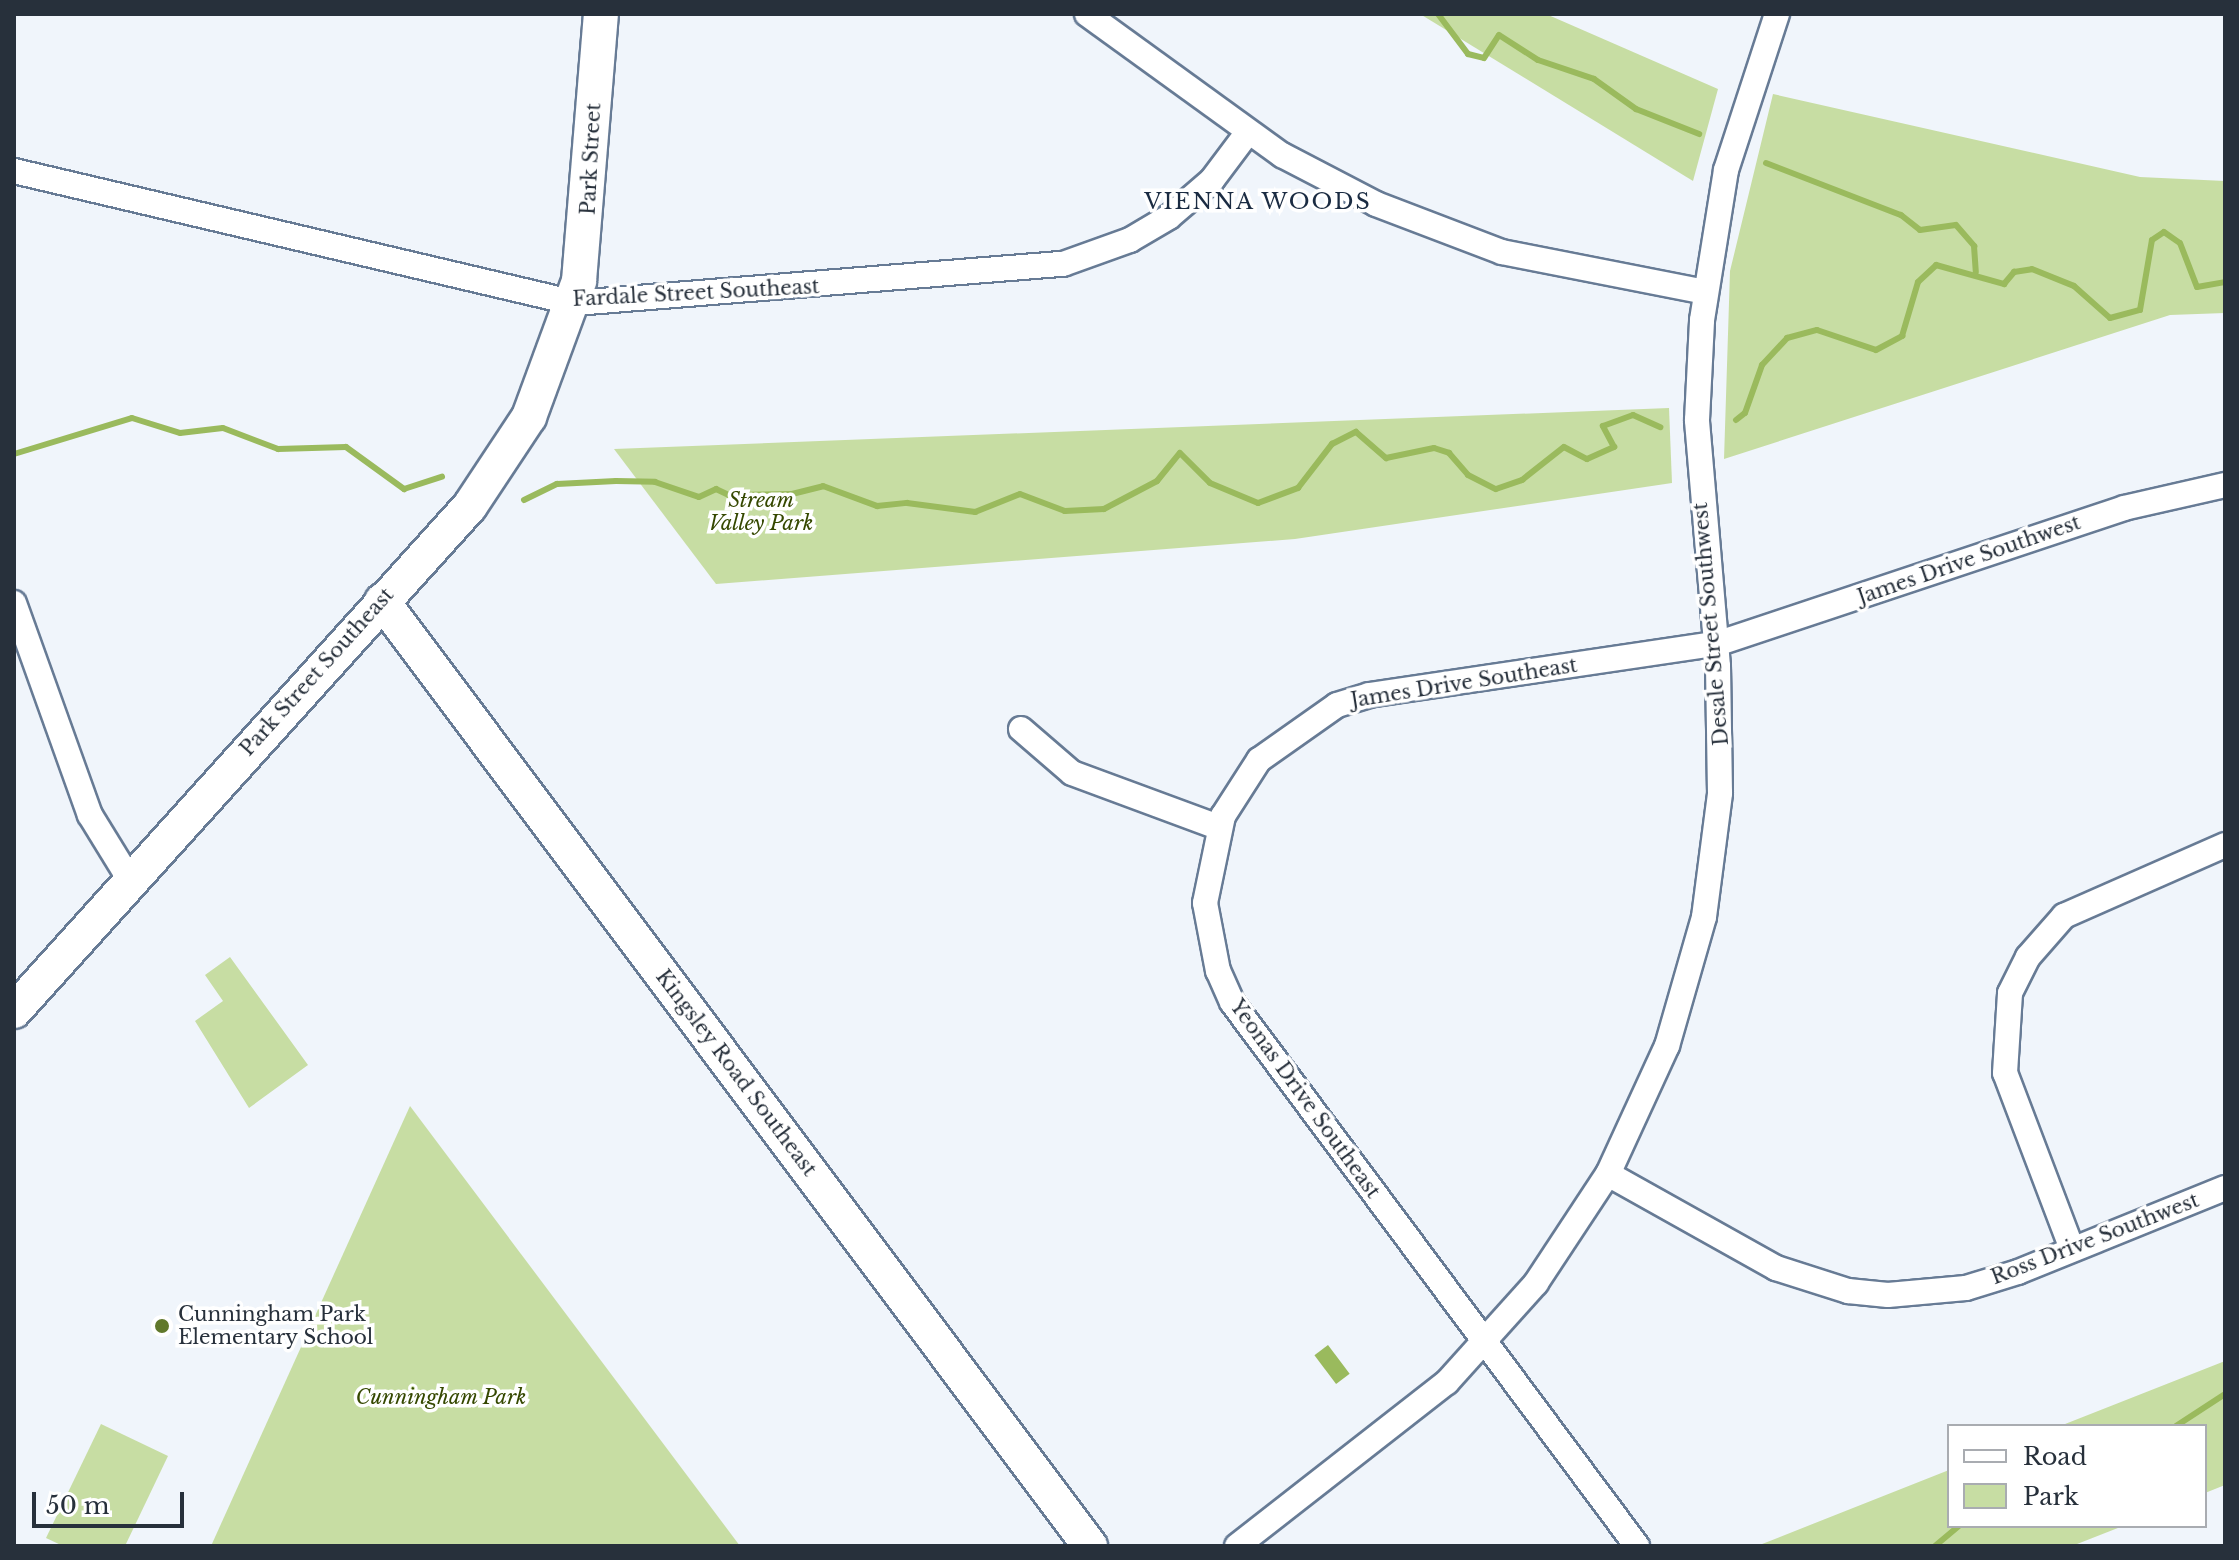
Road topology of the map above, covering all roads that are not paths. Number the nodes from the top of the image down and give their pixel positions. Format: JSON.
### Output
{"nodes":[{"id":1,"x":601,"y":14,"type":"edge"},
{"id":2,"x":1087,"y":14,"type":"edge"},
{"id":3,"x":1777,"y":14,"type":"edge"},
{"id":4,"x":1248,"y":132,"type":"junction"},
{"id":5,"x":14,"y":171,"type":"edge"},
{"id":6,"x":1705,"y":292,"type":"junction"},
{"id":7,"x":575,"y":303,"type":"junction"},
{"id":8,"x":2225,"y":485,"type":"edge"},
{"id":9,"x":382,"y":601,"type":"junction"},
{"id":10,"x":14,"y":603,"type":"edge"},
{"id":11,"x":1716,"y":644,"type":"junction"},
{"id":12,"x":1021,"y":729,"type":"dead end"},
{"id":13,"x":1218,"y":827,"type":"junction"},
{"id":14,"x":2225,"y":845,"type":"edge"},
{"id":15,"x":130,"y":880,"type":"junction"},
{"id":16,"x":14,"y":1011,"type":"edge"},
{"id":17,"x":1608,"y":1174,"type":"junction"},
{"id":18,"x":2225,"y":1188,"type":"edge"},
{"id":19,"x":2072,"y":1249,"type":"junction"},
{"id":20,"x":1484,"y":1341,"type":"junction"},
{"id":21,"x":1090,"y":1546,"type":"edge"},
{"id":22,"x":1237,"y":1546,"type":"edge"},
{"id":23,"x":1637,"y":1546,"type":"edge"}],
"edges":[{"from":1,"to":7,"type":"main road","name":"Park Street"},
{"from":2,"to":4,"type":"street"},
{"from":3,"to":6,"type":"street","name":"Desale Street Southwest"},
{"from":4,"to":6,"type":"street"},
{"from":4,"to":7,"type":"street","name":"Fardale Street Southeast"},
{"from":5,"to":7,"type":"street","name":"Fardale Street Southeast"},
{"from":6,"to":11,"type":"street","name":"Desale Street Southwest"},
{"from":7,"to":9,"type":"main road","name":"Park Street Southeast"},
{"from":8,"to":11,"type":"street","name":"James Drive Southwest"},
{"from":9,"to":15,"type":"main road","name":"Park Street Southeast"},
{"from":9,"to":21,"type":"main road","name":"Kingsley Road Southeast"},
{"from":10,"to":15,"type":"street"},
{"from":11,"to":13,"type":"street","name":"James Drive Southeast"},
{"from":11,"to":17,"type":"street","name":"Desale Street Southwest"},
{"from":12,"to":13,"type":"street"},
{"from":13,"to":20,"type":"street","name":"Yeonas Drive Southeast"},
{"from":14,"to":19,"type":"street"},
{"from":15,"to":16,"type":"main road","name":"Park Street Southeast"},
{"from":17,"to":19,"type":"street","name":"Ross Drive Southwest"},
{"from":17,"to":20,"type":"street","name":"Desale Street Southwest"},
{"from":18,"to":19,"type":"street","name":"Ross Drive Southwest"},
{"from":20,"to":22,"type":"street","name":"Desale Street Southwest"},
{"from":20,"to":23,"type":"street","name":"Yeonas Drive Southeast"}]}
